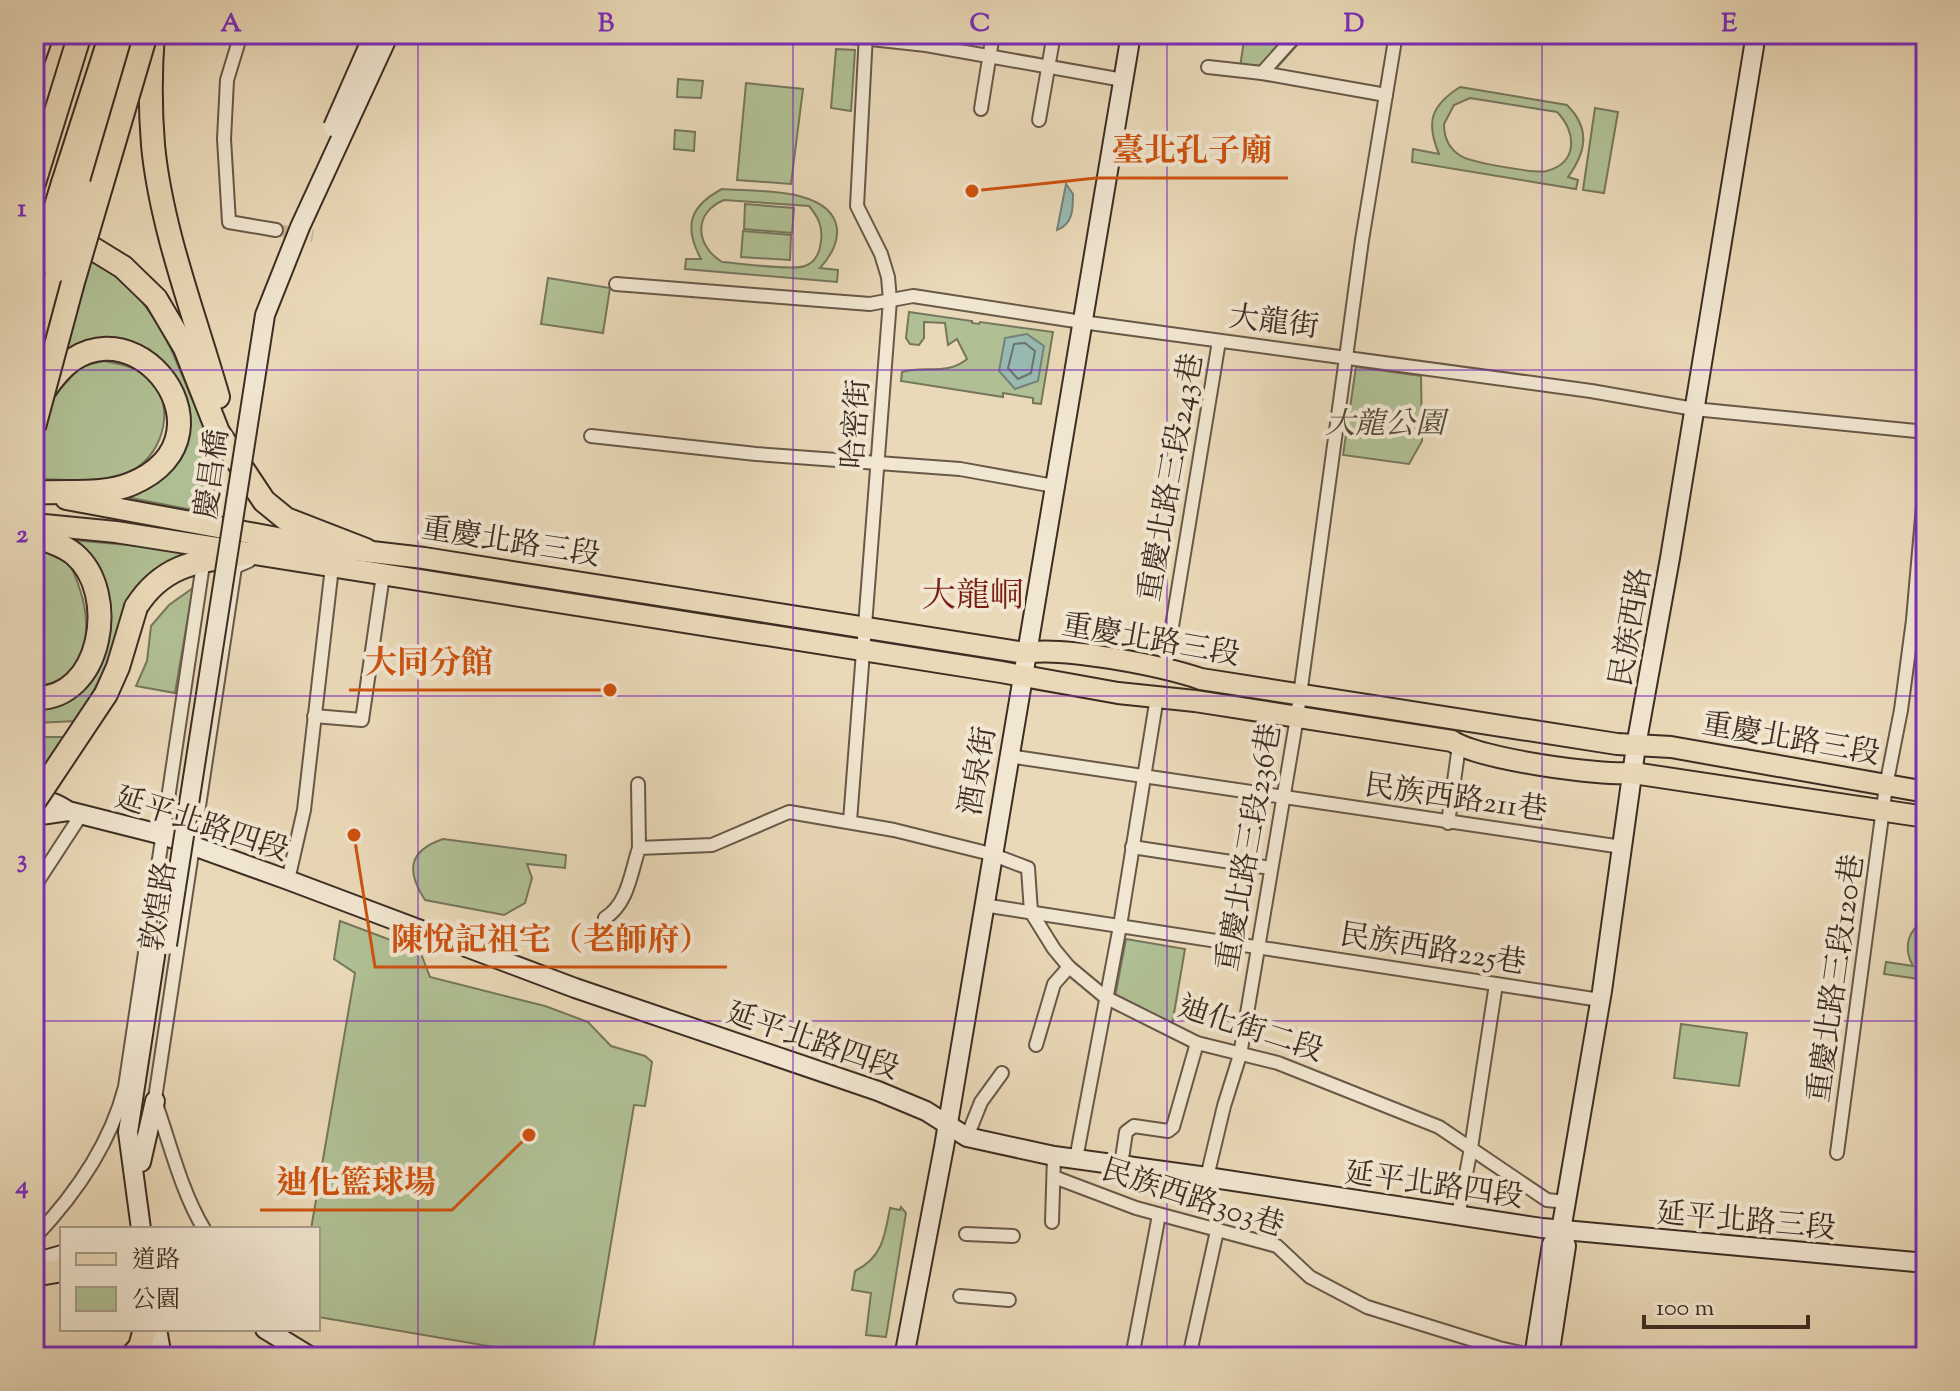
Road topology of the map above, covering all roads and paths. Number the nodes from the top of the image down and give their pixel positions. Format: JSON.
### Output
{"nodes":[{"id":1,"x":42,"y":34,"type":"edge"},
{"id":2,"x":80,"y":34,"type":"edge"},
{"id":3,"x":111,"y":34,"type":"edge"},
{"id":4,"x":133,"y":34,"type":"edge"},
{"id":5,"x":146,"y":34,"type":"edge"},
{"id":6,"x":153,"y":34,"type":"edge"},
{"id":7,"x":241,"y":34,"type":"edge"},
{"id":8,"x":374,"y":34,"type":"edge"},
{"id":9,"x":389,"y":34,"type":"edge"},
{"id":10,"x":825,"y":34,"type":"edge"},
{"id":11,"x":993,"y":34,"type":"edge"},
{"id":12,"x":1054,"y":34,"type":"edge"},
{"id":13,"x":1131,"y":34,"type":"edge"},
{"id":14,"x":1297,"y":34,"type":"edge"},
{"id":15,"x":1396,"y":34,"type":"edge"},
{"id":16,"x":1756,"y":34,"type":"edge"},
{"id":17,"x":866,"y":36,"type":"edge"},
{"id":18,"x":927,"y":39,"type":"edge"},
{"id":19,"x":34,"y":57,"type":"edge"},
{"id":20,"x":989,"y":57,"type":"junction"},
{"id":21,"x":1208,"y":67,"type":"dead end"},
{"id":22,"x":1047,"y":68,"type":"junction"},
{"id":23,"x":1262,"y":73,"type":"junction"},
{"id":24,"x":1123,"y":80,"type":"junction"},
{"id":25,"x":1386,"y":95,"type":"junction"},
{"id":26,"x":981,"y":109,"type":"dead end"},
{"id":27,"x":55,"y":112,"type":"junction"},
{"id":28,"x":1039,"y":120,"type":"dead end"},
{"id":29,"x":34,"y":154,"type":"edge"},
{"id":30,"x":35,"y":180,"type":"edge"},
{"id":31,"x":73,"y":186,"type":"junction"},
{"id":32,"x":34,"y":229,"type":"edge"},
{"id":33,"x":276,"y":230,"type":"tunnel mouth"},
{"id":34,"x":44,"y":272,"type":"edge"},
{"id":35,"x":616,"y":284,"type":"dead end"},
{"id":36,"x":890,"y":300,"type":"junction"},
{"id":37,"x":1082,"y":322,"type":"junction"},
{"id":38,"x":1219,"y":341,"type":"junction"},
{"id":39,"x":1345,"y":356,"type":"junction"},
{"id":40,"x":34,"y":357,"type":"edge"},
{"id":41,"x":34,"y":408,"type":"edge"},
{"id":42,"x":1694,"y":409,"type":"junction"},
{"id":43,"x":34,"y":427,"type":"edge"},
{"id":44,"x":1926,"y":432,"type":"edge"},
{"id":45,"x":591,"y":436,"type":"dead end"},
{"id":46,"x":234,"y":456,"type":"junction"},
{"id":47,"x":879,"y":461,"type":"junction"},
{"id":48,"x":1926,"y":472,"type":"edge"},
{"id":49,"x":1054,"y":486,"type":"junction"},
{"id":50,"x":34,"y":493,"type":"edge"},
{"id":51,"x":34,"y":524,"type":"edge"},
{"id":52,"x":34,"y":536,"type":"edge"},
{"id":53,"x":366,"y":550,"type":"junction"},
{"id":54,"x":258,"y":554,"type":"junction"},
{"id":55,"x":332,"y":567,"type":"junction"},
{"id":56,"x":202,"y":571,"type":"dead end"},
{"id":57,"x":383,"y":575,"type":"junction"},
{"id":58,"x":866,"y":628,"type":"junction"},
{"id":59,"x":865,"y":650,"type":"junction"},
{"id":60,"x":1025,"y":653,"type":"junction"},
{"id":61,"x":1165,"y":669,"type":"junction"},
{"id":62,"x":1021,"y":676,"type":"junction"},
{"id":63,"x":1299,"y":694,"type":"junction"},
{"id":64,"x":1157,"y":697,"type":"junction"},
{"id":65,"x":34,"y":698,"type":"edge"},
{"id":66,"x":314,"y":716,"type":"junction"},
{"id":67,"x":1297,"y":717,"type":"junction"},
{"id":68,"x":1459,"y":746,"type":"junction"},
{"id":69,"x":1636,"y":746,"type":"junction"},
{"id":70,"x":1008,"y":756,"type":"junction"},
{"id":71,"x":1633,"y":773,"type":"junction"},
{"id":72,"x":1144,"y":776,"type":"junction"},
{"id":73,"x":638,"y":784,"type":"dead end"},
{"id":74,"x":1886,"y":786,"type":"junction"},
{"id":75,"x":1926,"y":792,"type":"edge"},
{"id":76,"x":1282,"y":798,"type":"junction"},
{"id":77,"x":34,"y":801,"type":"edge"},
{"id":78,"x":1884,"y":810,"type":"junction"},
{"id":79,"x":74,"y":813,"type":"junction"},
{"id":80,"x":34,"y":816,"type":"edge"},
{"id":81,"x":1926,"y":817,"type":"edge"},
{"id":82,"x":850,"y":821,"type":"junction"},
{"id":83,"x":1448,"y":823,"type":"junction"},
{"id":84,"x":163,"y":835,"type":"junction"},
{"id":85,"x":193,"y":847,"type":"junction"},
{"id":86,"x":1132,"y":847,"type":"junction"},
{"id":87,"x":1622,"y":847,"type":"junction"},
{"id":88,"x":639,"y":848,"type":"junction"},
{"id":89,"x":991,"y":854,"type":"junction"},
{"id":90,"x":1271,"y":868,"type":"junction"},
{"id":91,"x":288,"y":880,"type":"junction"},
{"id":92,"x":34,"y":887,"type":"edge"},
{"id":93,"x":983,"y":905,"type":"junction"},
{"id":94,"x":1031,"y":912,"type":"junction"},
{"id":95,"x":605,"y":918,"type":"dead end"},
{"id":96,"x":1120,"y":926,"type":"junction"},
{"id":97,"x":162,"y":944,"type":"junction"},
{"id":98,"x":1257,"y":947,"type":"junction"},
{"id":99,"x":1069,"y":967,"type":"junction"},
{"id":100,"x":1496,"y":984,"type":"junction"},
{"id":101,"x":1105,"y":997,"type":"junction"},
{"id":102,"x":1600,"y":1000,"type":"junction"},
{"id":103,"x":1197,"y":1043,"type":"junction"},
{"id":104,"x":1036,"y":1045,"type":"dead end"},
{"id":105,"x":1240,"y":1055,"type":"junction"},
{"id":106,"x":1002,"y":1073,"type":"dead end"},
{"id":107,"x":125,"y":1087,"type":"junction"},
{"id":108,"x":155,"y":1101,"type":"junction"},
{"id":109,"x":948,"y":1122,"type":"junction"},
{"id":110,"x":967,"y":1137,"type":"junction"},
{"id":111,"x":1471,"y":1148,"type":"junction"},
{"id":112,"x":1837,"y":1153,"type":"dead end"},
{"id":113,"x":1054,"y":1156,"type":"junction"},
{"id":114,"x":1076,"y":1159,"type":"junction"},
{"id":115,"x":136,"y":1163,"type":"junction"},
{"id":116,"x":1121,"y":1165,"type":"junction"},
{"id":117,"x":1054,"y":1177,"type":"junction"},
{"id":118,"x":1207,"y":1177,"type":"junction"},
{"id":119,"x":135,"y":1195,"type":"junction"},
{"id":120,"x":1566,"y":1202,"type":"junction"},
{"id":121,"x":1159,"y":1215,"type":"junction"},
{"id":122,"x":1458,"y":1216,"type":"junction"},
{"id":123,"x":1052,"y":1222,"type":"dead end"},
{"id":124,"x":133,"y":1227,"type":"edge"},
{"id":125,"x":141,"y":1227,"type":"edge"},
{"id":126,"x":151,"y":1227,"type":"edge"},
{"id":127,"x":203,"y":1227,"type":"edge"},
{"id":128,"x":1561,"y":1230,"type":"junction"},
{"id":129,"x":1217,"y":1231,"type":"junction"},
{"id":130,"x":966,"y":1234,"type":"dead end"},
{"id":131,"x":1013,"y":1236,"type":"dead end"},
{"id":132,"x":34,"y":1238,"type":"edge"},
{"id":133,"x":60,"y":1256,"type":"edge"},
{"id":134,"x":34,"y":1263,"type":"edge"},
{"id":135,"x":1926,"y":1263,"type":"edge"},
{"id":136,"x":60,"y":1270,"type":"edge"},
{"id":137,"x":34,"y":1275,"type":"edge"},
{"id":138,"x":960,"y":1296,"type":"dead end"},
{"id":139,"x":1009,"y":1300,"type":"dead end"},
{"id":140,"x":144,"y":1331,"type":"edge"},
{"id":141,"x":157,"y":1331,"type":"edge"},
{"id":142,"x":166,"y":1331,"type":"edge"},
{"id":143,"x":268,"y":1331,"type":"edge"},
{"id":144,"x":284,"y":1331,"type":"edge"},
{"id":145,"x":131,"y":1357,"type":"edge"},
{"id":146,"x":162,"y":1357,"type":"edge"},
{"id":147,"x":170,"y":1357,"type":"edge"},
{"id":148,"x":313,"y":1357,"type":"edge"},
{"id":149,"x":904,"y":1357,"type":"edge"},
{"id":150,"x":1132,"y":1357,"type":"edge"},
{"id":151,"x":1189,"y":1357,"type":"edge"},
{"id":152,"x":1539,"y":1357,"type":"edge"}],
"edges":[{"from":1,"to":19,"type":"highway"},
{"from":2,"to":27,"type":"highway"},
{"from":3,"to":31,"type":"highway"},
{"from":4,"to":31,"type":"highway"},
{"from":5,"to":43,"type":"highway","bridge":true},
{"from":6,"to":46,"type":"highway"},
{"from":7,"to":33,"type":"street"},
{"from":8,"to":97,"type":"street","name":"慶昌橋","bridge":true},
{"from":9,"to":97,"type":"street","name":"慶昌橋","bridge":true},
{"from":10,"to":17,"type":"street"},
{"from":11,"to":20,"type":"street"},
{"from":12,"to":22,"type":"street"},
{"from":13,"to":24,"type":"street","name":"酒泉街"},
{"from":14,"to":23,"type":"street"},
{"from":15,"to":25,"type":"street","name":"重慶北路三段236巷"},
{"from":16,"to":42,"type":"street","name":"民族西路"},
{"from":17,"to":18,"type":"street"},
{"from":17,"to":36,"type":"street","name":"哈密街"},
{"from":18,"to":20,"type":"street"},
{"from":20,"to":22,"type":"street"},
{"from":20,"to":26,"type":"street"},
{"from":21,"to":23,"type":"street"},
{"from":22,"to":24,"type":"street"},
{"from":22,"to":28,"type":"street"},
{"from":23,"to":25,"type":"street"},
{"from":24,"to":37,"type":"street","name":"酒泉街"},
{"from":25,"to":39,"type":"street","name":"重慶北路三段236巷"},
{"from":27,"to":29,"type":"highway"},
{"from":27,"to":30,"type":"highway"},
{"from":31,"to":34,"type":"highway","bridge":true},
{"from":32,"to":46,"type":"highway"},
{"from":34,"to":40,"type":"highway"},
{"from":35,"to":36,"type":"street","name":"大龍街"},
{"from":36,"to":37,"type":"street","name":"大龍街"},
{"from":36,"to":47,"type":"street","name":"哈密街"},
{"from":37,"to":38,"type":"street","name":"大龍街"},
{"from":37,"to":49,"type":"street","name":"酒泉街"},
{"from":38,"to":39,"type":"street","name":"大龍街"},
{"from":38,"to":61,"type":"street","name":"重慶北路三段243巷"},
{"from":39,"to":42,"type":"street","name":"大龍街"},
{"from":39,"to":63,"type":"street","name":"重慶北路三段236巷"},
{"from":41,"to":50,"type":"highway"},
{"from":42,"to":44,"type":"street","name":"大龍街"},
{"from":42,"to":69,"type":"street","name":"民族西路"},
{"from":45,"to":47,"type":"street"},
{"from":46,"to":53,"type":"highway"},
{"from":47,"to":49,"type":"street"},
{"from":47,"to":58,"type":"street","name":"哈密街"},
{"from":48,"to":74,"type":"street","name":"重慶北路三段120巷"},
{"from":49,"to":60,"type":"street","name":"酒泉街"},
{"from":50,"to":53,"type":"main road","name":"重慶北路三段"},
{"from":51,"to":54,"type":"main road","name":"重慶北路三段"},
{"from":52,"to":65,"type":"highway"},
{"from":53,"to":58,"type":"main road","name":"重慶北路三段"},
{"from":54,"to":55,"type":"main road","name":"重慶北路三段"},
{"from":54,"to":77,"type":"highway","bridge":true},
{"from":54,"to":85,"type":"street","name":"敦煌路"},
{"from":55,"to":57,"type":"main road","name":"重慶北路三段"},
{"from":55,"to":66,"type":"street"},
{"from":56,"to":84,"type":"street","name":"敦煌路"},
{"from":57,"to":59,"type":"main road","name":"重慶北路三段"},
{"from":57,"to":66,"type":"street"},
{"from":58,"to":59,"type":"street","name":"哈密街"},
{"from":58,"to":60,"type":"main road","name":"重慶北路三段"},
{"from":59,"to":62,"type":"main road","name":"重慶北路三段"},
{"from":59,"to":82,"type":"street","name":"哈密街"},
{"from":60,"to":61,"type":"main road","name":"重慶北路三段"},
{"from":60,"to":62,"type":"street","name":"酒泉街"},
{"from":61,"to":63,"type":"main road","name":"重慶北路三段"},
{"from":62,"to":64,"type":"main road","name":"重慶北路三段"},
{"from":62,"to":70,"type":"street","name":"酒泉街"},
{"from":63,"to":67,"type":"street","name":"重慶北路三段236巷"},
{"from":63,"to":69,"type":"main road","name":"重慶北路三段"},
{"from":64,"to":67,"type":"main road","name":"重慶北路三段"},
{"from":64,"to":72,"type":"street"},
{"from":66,"to":91,"type":"street"},
{"from":67,"to":68,"type":"main road","name":"重慶北路三段"},
{"from":67,"to":76,"type":"street","name":"重慶北路三段236巷"},
{"from":68,"to":71,"type":"main road","name":"重慶北路三段"},
{"from":68,"to":83,"type":"street"},
{"from":69,"to":71,"type":"street","name":"民族西路"},
{"from":69,"to":74,"type":"main road","name":"重慶北路三段"},
{"from":70,"to":72,"type":"street","name":"民族西路211巷"},
{"from":70,"to":89,"type":"street","name":"酒泉街"},
{"from":71,"to":78,"type":"main road","name":"重慶北路三段"},
{"from":71,"to":87,"type":"street","name":"民族西路"},
{"from":72,"to":76,"type":"street","name":"民族西路211巷"},
{"from":72,"to":86,"type":"street"},
{"from":73,"to":88,"type":"street"},
{"from":74,"to":75,"type":"main road","name":"重慶北路三段"},
{"from":74,"to":78,"type":"street","name":"重慶北路三段120巷"},
{"from":76,"to":83,"type":"street","name":"民族西路211巷"},
{"from":76,"to":90,"type":"street","name":"重慶北路三段236巷"},
{"from":77,"to":79,"type":"street","name":"延平北路四段"},
{"from":78,"to":81,"type":"main road","name":"重慶北路三段"},
{"from":78,"to":112,"type":"street","name":"重慶北路三段120巷"},
{"from":79,"to":80,"type":"street","name":"延平北路四段"},
{"from":79,"to":84,"type":"street","name":"延平北路四段"},
{"from":79,"to":92,"type":"street"},
{"from":82,"to":88,"type":"street","name":"迪化街二段"},
{"from":82,"to":89,"type":"street","name":"迪化街二段"},
{"from":83,"to":87,"type":"street","name":"民族西路211巷"},
{"from":84,"to":85,"type":"street","name":"延平北路四段"},
{"from":84,"to":107,"type":"street","name":"敦煌路"},
{"from":85,"to":91,"type":"street","name":"延平北路四段"},
{"from":85,"to":108,"type":"street","name":"敦煌路"},
{"from":86,"to":90,"type":"street"},
{"from":86,"to":96,"type":"street"},
{"from":87,"to":102,"type":"street","name":"民族西路"},
{"from":88,"to":95,"type":"street"},
{"from":89,"to":93,"type":"street","name":"酒泉街"},
{"from":89,"to":94,"type":"street","name":"迪化街二段"},
{"from":90,"to":98,"type":"street","name":"重慶北路三段236巷"},
{"from":91,"to":109,"type":"street","name":"延平北路四段"},
{"from":93,"to":94,"type":"street","name":"民族西路225巷"},
{"from":93,"to":109,"type":"street","name":"酒泉街"},
{"from":94,"to":96,"type":"street","name":"民族西路225巷"},
{"from":94,"to":99,"type":"street","name":"迪化街二段"},
{"from":96,"to":98,"type":"street","name":"民族西路225巷"},
{"from":96,"to":101,"type":"street"},
{"from":97,"to":115,"type":"street"},
{"from":98,"to":100,"type":"street","name":"民族西路225巷"},
{"from":98,"to":105,"type":"street","name":"重慶北路三段236巷"},
{"from":99,"to":101,"type":"street","name":"迪化街二段"},
{"from":99,"to":104,"type":"street"},
{"from":100,"to":102,"type":"street","name":"民族西路225巷"},
{"from":100,"to":111,"type":"street"},
{"from":101,"to":103,"type":"street","name":"迪化街二段"},
{"from":101,"to":114,"type":"street"},
{"from":102,"to":120,"type":"street","name":"民族西路"},
{"from":103,"to":105,"type":"street","name":"迪化街二段"},
{"from":103,"to":116,"type":"street"},
{"from":105,"to":111,"type":"street","name":"迪化街二段"},
{"from":105,"to":118,"type":"street","name":"重慶北路三段236巷"},
{"from":106,"to":110,"type":"street"},
{"from":107,"to":115,"type":"street"},
{"from":107,"to":132,"type":"street","name":"敦煌路"},
{"from":108,"to":115,"type":"street"},
{"from":108,"to":127,"type":"street","name":"敦煌路"},
{"from":109,"to":110,"type":"street","name":"延平北路四段"},
{"from":109,"to":149,"type":"street","name":"酒泉街"},
{"from":110,"to":113,"type":"street","name":"延平北路四段"},
{"from":111,"to":120,"type":"street","name":"迪化街二段"},
{"from":111,"to":122,"type":"street"},
{"from":113,"to":114,"type":"street","name":"延平北路四段"},
{"from":113,"to":117,"type":"street"},
{"from":114,"to":116,"type":"street","name":"延平北路四段"},
{"from":115,"to":119,"type":"street"},
{"from":115,"to":126,"type":"street"},
{"from":116,"to":118,"type":"street","name":"延平北路四段"},
{"from":117,"to":121,"type":"street","name":"民族西路303巷"},
{"from":117,"to":123,"type":"street"},
{"from":118,"to":122,"type":"street","name":"延平北路四段"},
{"from":119,"to":124,"type":"street"},
{"from":119,"to":125,"type":"street"},
{"from":120,"to":128,"type":"street","name":"民族西路"},
{"from":121,"to":129,"type":"street","name":"民族西路303巷"},
{"from":121,"to":150,"type":"street"},
{"from":122,"to":128,"type":"street","name":"延平北路四段"},
{"from":128,"to":135,"type":"street","name":"延平北路三段"},
{"from":128,"to":152,"type":"street","name":"民族西路"},
{"from":129,"to":151,"type":"street"},
{"from":129,"to":152,"type":"street","name":"民族西路303巷"},
{"from":130,"to":131,"type":"street"},
{"from":133,"to":134,"type":"street"},
{"from":136,"to":137,"type":"highway"},
{"from":138,"to":139,"type":"street"},
{"from":140,"to":145,"type":"highway"},
{"from":141,"to":146,"type":"street"},
{"from":142,"to":147,"type":"street"},
{"from":143,"to":148,"type":"street"},
{"from":144,"to":148,"type":"street"}]}
